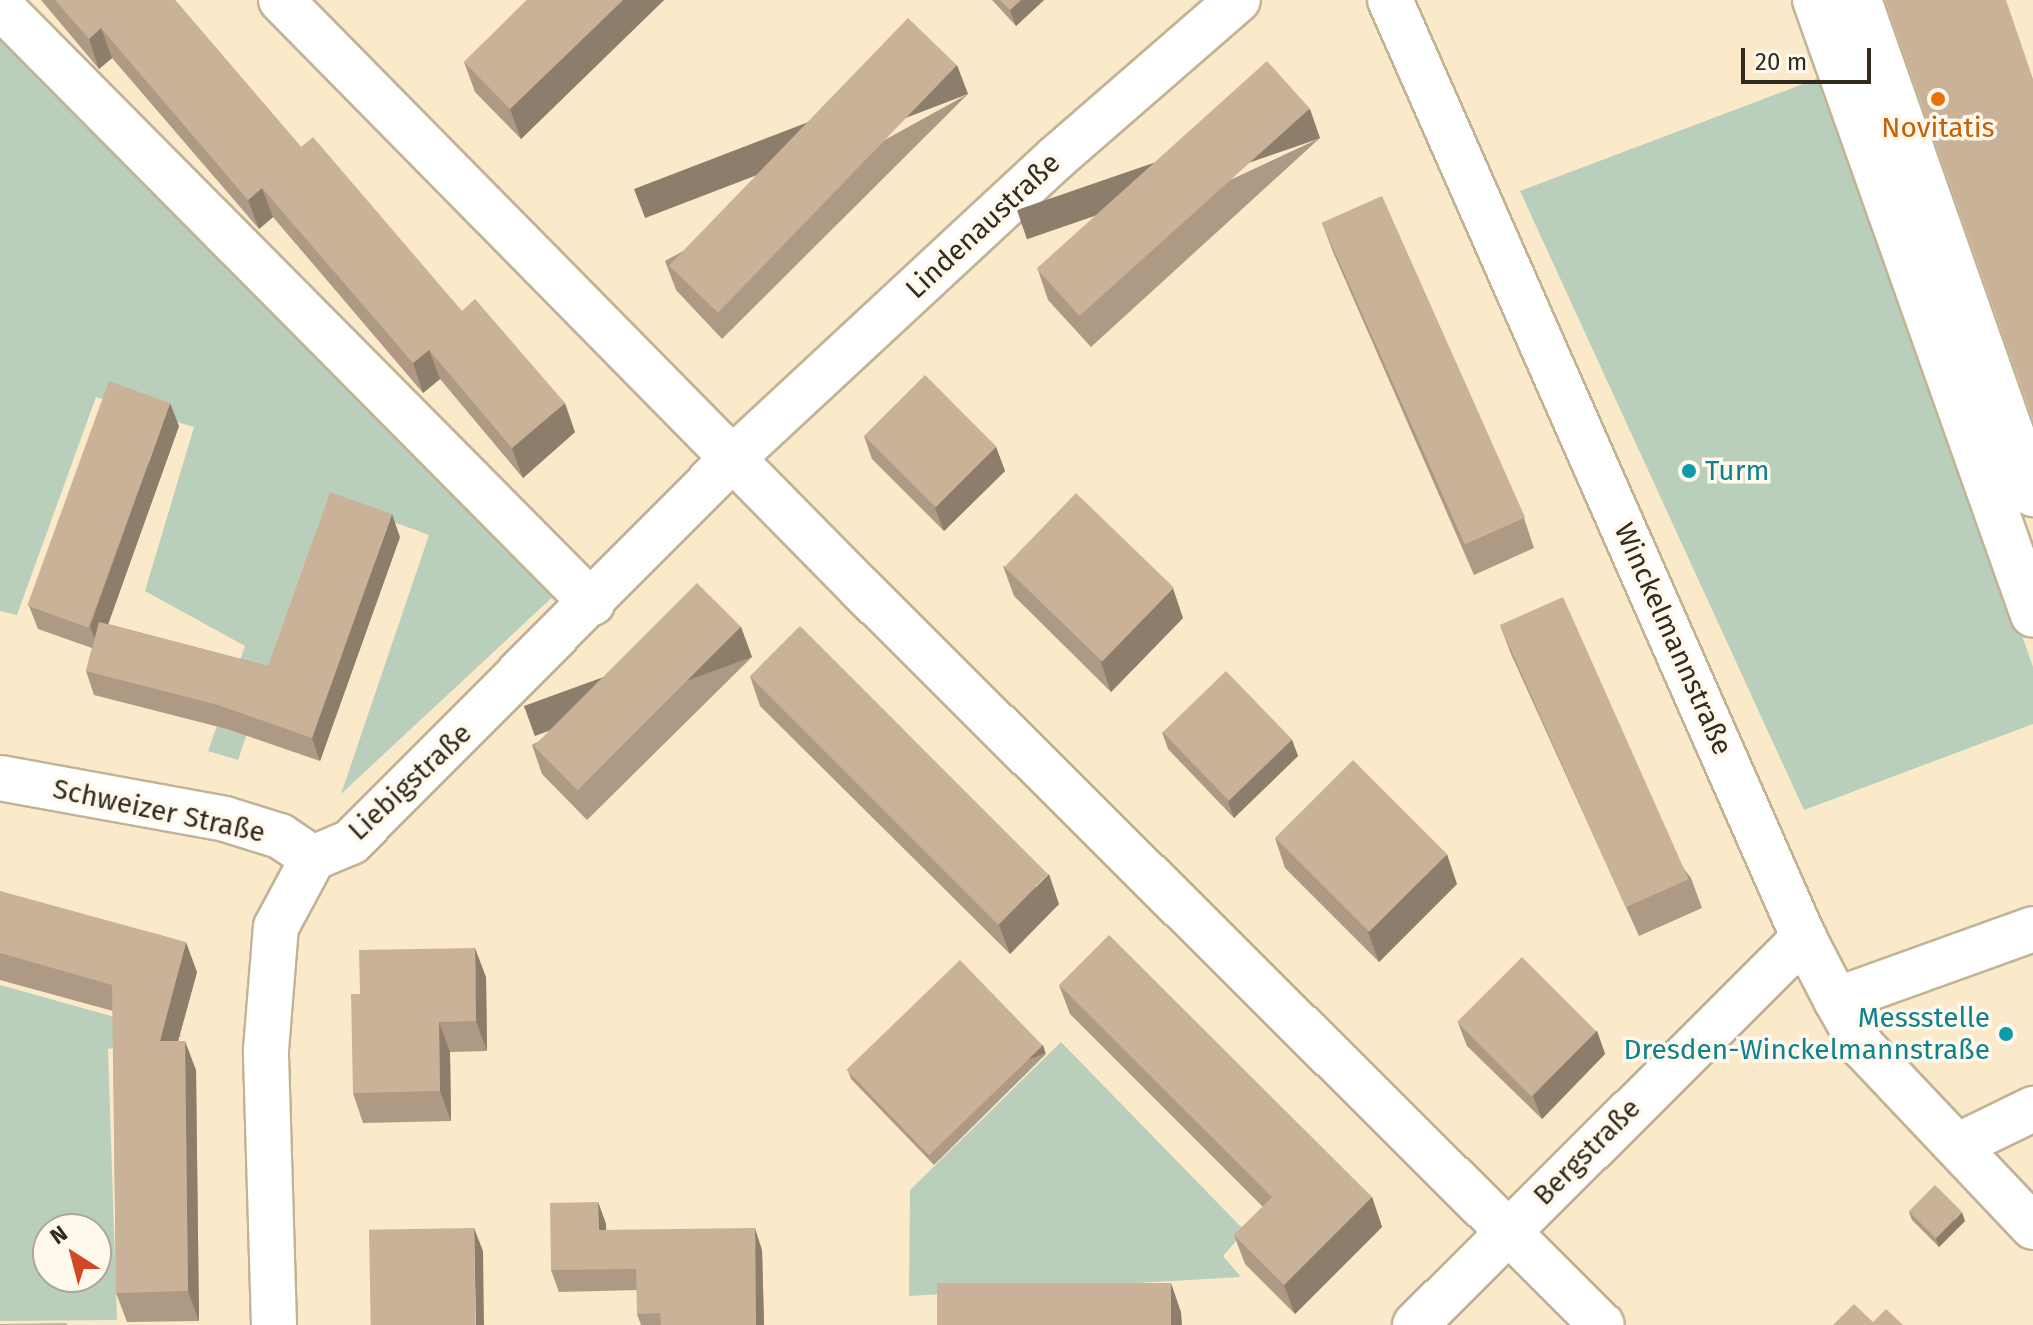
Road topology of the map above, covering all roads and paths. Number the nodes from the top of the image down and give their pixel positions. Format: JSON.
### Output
{"nodes":[{"id":1,"x":281,"y":0,"type":"edge"},
{"id":2,"x":1238,"y":0,"type":"edge"},
{"id":3,"x":1390,"y":0,"type":"edge"},
{"id":4,"x":1815,"y":0,"type":"edge"},
{"id":5,"x":1859,"y":0,"type":"edge"},
{"id":6,"x":0,"y":6,"type":"edge"},
{"id":7,"x":733,"y":458,"type":"junction"},
{"id":8,"x":2033,"y":494,"type":"edge"},
{"id":9,"x":592,"y":603,"type":"junction"},
{"id":10,"x":2033,"y":615,"type":"edge"},
{"id":11,"x":0,"y":778,"type":"edge"},
{"id":12,"x":313,"y":858,"type":"junction"},
{"id":13,"x":2033,"y":929,"type":"edge"},
{"id":14,"x":1804,"y":938,"type":"junction"},
{"id":15,"x":1836,"y":1000,"type":"junction"},
{"id":16,"x":2033,"y":1109,"type":"edge"},
{"id":17,"x":1957,"y":1146,"type":"junction"},
{"id":18,"x":2033,"y":1227,"type":"edge"},
{"id":19,"x":1507,"y":1231,"type":"junction"},
{"id":20,"x":274,"y":1325,"type":"edge"},
{"id":21,"x":1415,"y":1325,"type":"edge"},
{"id":22,"x":1602,"y":1325,"type":"edge"}],
"edges":[{"from":1,"to":7,"type":"street"},
{"from":2,"to":7,"type":"street","name":"Lindenaustraße"},
{"from":3,"to":14,"type":"street","name":"Winckelmannstraße"},
{"from":4,"to":10,"type":"street"},
{"from":5,"to":8,"type":"street"},
{"from":6,"to":9,"type":"street"},
{"from":7,"to":9,"type":"street","name":"Liebigstraße"},
{"from":7,"to":19,"type":"street"},
{"from":9,"to":12,"type":"street","name":"Liebigstraße"},
{"from":11,"to":12,"type":"street","name":"Schweizer Straße"},
{"from":12,"to":20,"type":"street"},
{"from":13,"to":15,"type":"street"},
{"from":14,"to":15,"type":"street","name":"Winckelmannstraße"},
{"from":14,"to":19,"type":"street","name":"Bergstraße"},
{"from":15,"to":17,"type":"street","name":"Winckelmannstraße"},
{"from":16,"to":17,"type":"street"},
{"from":17,"to":18,"type":"street","name":"Winckelmannstraße"},
{"from":19,"to":21,"type":"street","name":"Bergstraße"},
{"from":19,"to":22,"type":"street"}]}
